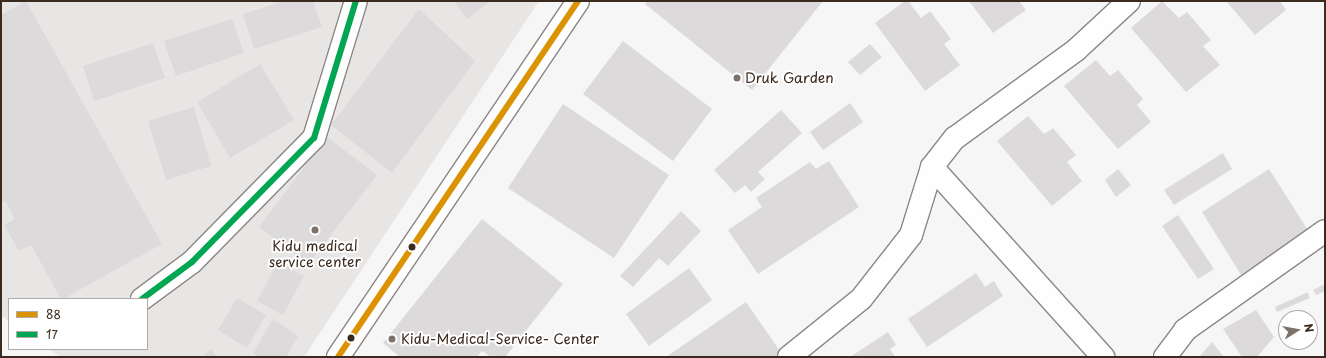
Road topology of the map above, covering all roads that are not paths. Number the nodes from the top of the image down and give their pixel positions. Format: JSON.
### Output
{"nodes":[{"id":1,"x":356,"y":1,"type":"edge"},
{"id":2,"x":578,"y":1,"type":"edge"},
{"id":3,"x":1129,"y":1,"type":"edge"},
{"id":4,"x":932,"y":167,"type":"junction"},
{"id":5,"x":1325,"y":231,"type":"edge"},
{"id":6,"x":143,"y":298,"type":"edge"},
{"id":7,"x":338,"y":357,"type":"edge"},
{"id":8,"x":789,"y":357,"type":"edge"},
{"id":9,"x":1103,"y":357,"type":"edge"},
{"id":10,"x":1165,"y":357,"type":"edge"}],
"edges":[{"from":1,"to":6,"type":"street"},
{"from":2,"to":7,"type":"street"},
{"from":3,"to":4,"type":"street"},
{"from":4,"to":8,"type":"street"},
{"from":4,"to":9,"type":"street"},
{"from":5,"to":10,"type":"street"}]}
